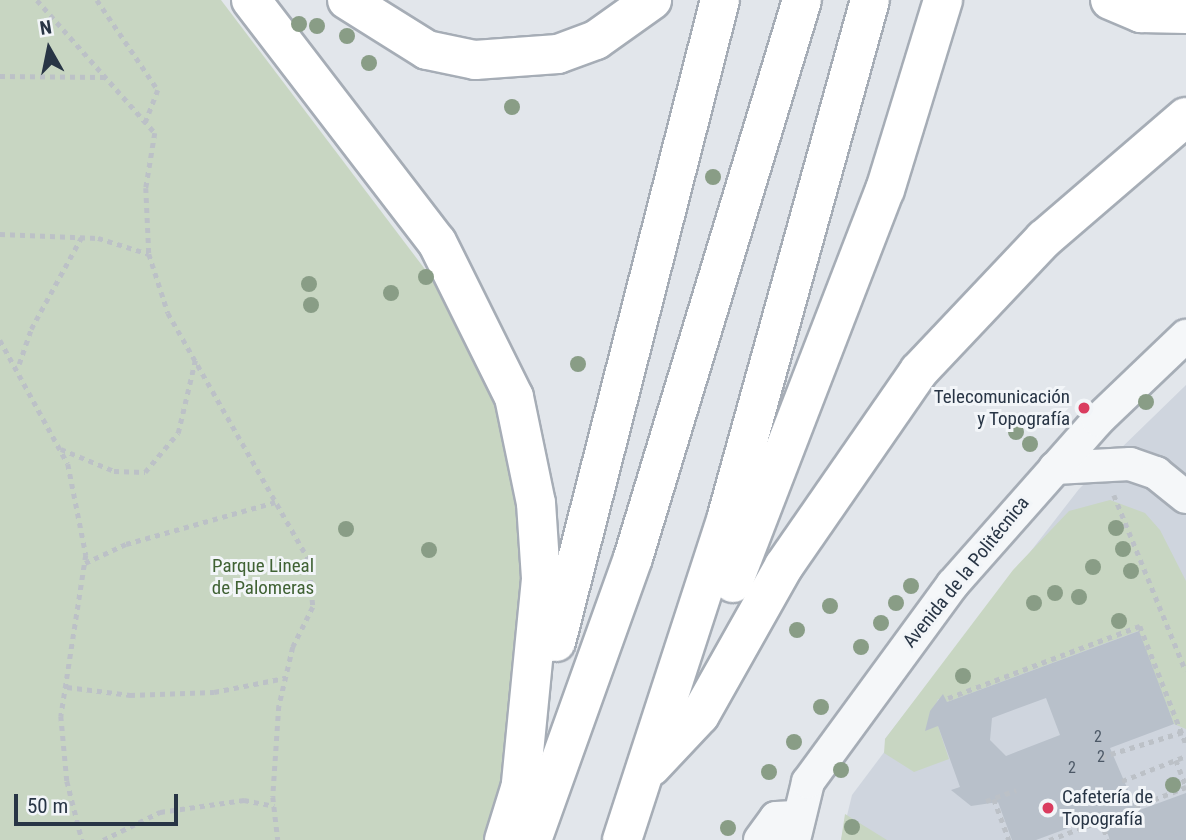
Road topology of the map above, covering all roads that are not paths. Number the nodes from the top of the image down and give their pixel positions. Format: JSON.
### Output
{"nodes":[{"id":1,"x":251,"y":0,"type":"edge"},
{"id":2,"x":347,"y":0,"type":"edge"},
{"id":3,"x":652,"y":0,"type":"edge"},
{"id":4,"x":720,"y":0,"type":"edge"},
{"id":5,"x":802,"y":0,"type":"edge"},
{"id":6,"x":870,"y":0,"type":"edge"},
{"id":7,"x":943,"y":0,"type":"edge"},
{"id":8,"x":1110,"y":0,"type":"edge"},
{"id":9,"x":1186,"y":14,"type":"edge"},
{"id":10,"x":1186,"y":117,"type":"edge"},
{"id":11,"x":1186,"y":336,"type":"edge"},
{"id":12,"x":1055,"y":468,"type":"junction"},
{"id":13,"x":1186,"y":496,"type":"edge"},
{"id":14,"x":676,"y":677,"type":"junction"},
{"id":15,"x":645,"y":773,"type":"junction"},
{"id":16,"x":520,"y":792,"type":"junction"},
{"id":17,"x":794,"y":829,"type":"edge"},
{"id":18,"x":504,"y":840,"type":"edge"},
{"id":19,"x":532,"y":840,"type":"edge"},
{"id":20,"x":622,"y":840,"type":"edge"},
{"id":21,"x":760,"y":840,"type":"edge"}],
"edges":[{"from":1,"to":16,"type":"highway"},
{"from":2,"to":3,"type":"highway"},
{"from":4,"to":16,"type":"highway"},
{"from":5,"to":19,"type":"highway"},
{"from":6,"to":14,"type":"highway"},
{"from":7,"to":14,"type":"highway"},
{"from":8,"to":9,"type":"highway"},
{"from":10,"to":15,"type":"highway"},
{"from":11,"to":12,"type":"street","name":"Avenida de la Politécnica"},
{"from":12,"to":13,"type":"street"},
{"from":12,"to":17,"type":"street","name":"Avenida de la Politécnica"},
{"from":14,"to":15,"type":"highway"},
{"from":15,"to":20,"type":"highway"},
{"from":16,"to":18,"type":"highway"},
{"from":17,"to":21,"type":"street"}]}
